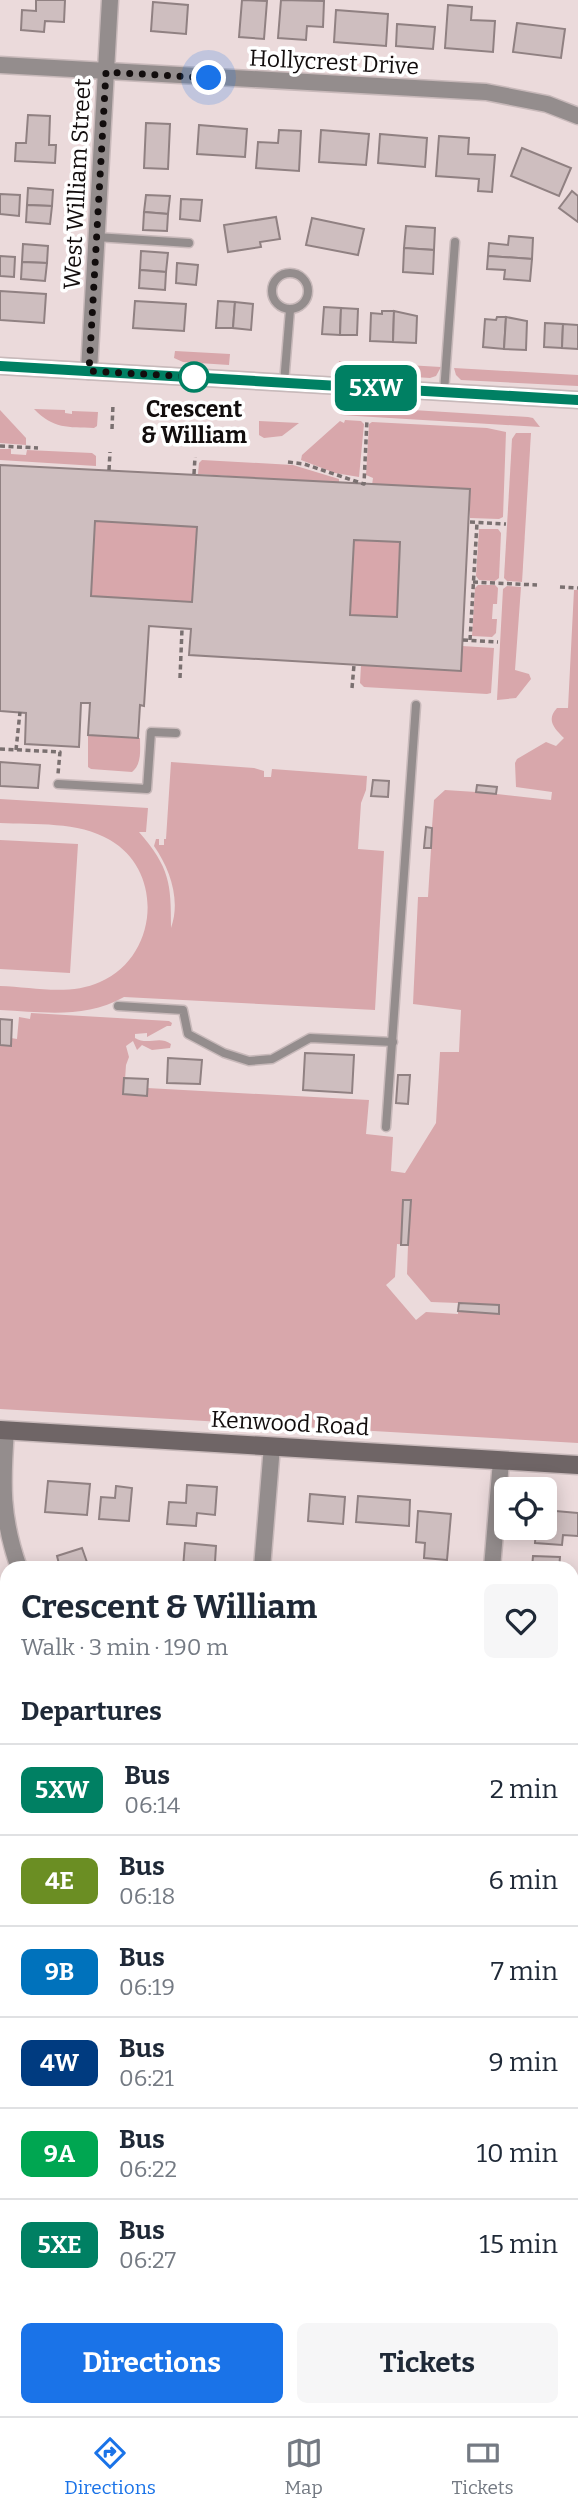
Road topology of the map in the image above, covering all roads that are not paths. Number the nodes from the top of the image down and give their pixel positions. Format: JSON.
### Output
{"nodes":[{"id":1,"x":110,"y":0,"type":"edge"},
{"id":2,"x":0,"y":65,"type":"edge"},
{"id":3,"x":106,"y":72,"type":"junction"},
{"id":4,"x":578,"y":116,"type":"edge"},
{"id":5,"x":96,"y":237,"type":"junction"},
{"id":6,"x":455,"y":242,"type":"dead end"},
{"id":7,"x":188,"y":243,"type":"dead end"},
{"id":8,"x":290,"y":310,"type":"junction"},
{"id":9,"x":0,"y":366,"type":"edge"},
{"id":10,"x":89,"y":371,"type":"junction"},
{"id":11,"x":284,"y":383,"type":"junction"},
{"id":12,"x":444,"y":392,"type":"junction"},
{"id":13,"x":578,"y":400,"type":"edge"},
{"id":14,"x":416,"y":705,"type":"dead end"},
{"id":15,"x":176,"y":733,"type":"dead end"},
{"id":16,"x":58,"y":784,"type":"road end"},
{"id":17,"x":118,"y":1006,"type":"dead end"},
{"id":18,"x":393,"y":1042,"type":"junction"},
{"id":19,"x":386,"y":1127,"type":"dead end"},
{"id":20,"x":3,"y":1430,"type":"edge"},
{"id":21,"x":272,"y":1446,"type":"junction"},
{"id":22,"x":501,"y":1461,"type":"junction"},
{"id":23,"x":578,"y":1465,"type":"edge"},
{"id":24,"x":16,"y":1561,"type":"edge"},
{"id":25,"x":263,"y":1561,"type":"edge"},
{"id":26,"x":493,"y":1561,"type":"edge"}],
"edges":[{"from":1,"to":3,"type":"street","name":"West William Street"},
{"from":2,"to":3,"type":"street","name":"Hollycrest Drive"},
{"from":3,"to":4,"type":"street","name":"Hollycrest Drive"},
{"from":3,"to":5,"type":"street","name":"West William Street"},
{"from":5,"to":7,"type":"lane"},
{"from":5,"to":10,"type":"street","name":"West William Street"},
{"from":6,"to":12,"type":"lane"},
{"from":8,"to":8,"type":"lane"},
{"from":8,"to":11,"type":"lane"},
{"from":9,"to":10,"type":"street"},
{"from":10,"to":11,"type":"street"},
{"from":11,"to":12,"type":"street"},
{"from":12,"to":13,"type":"street"},
{"from":14,"to":18,"type":"lane"},
{"from":15,"to":16,"type":"lane"},
{"from":17,"to":18,"type":"lane"},
{"from":18,"to":19,"type":"lane"},
{"from":20,"to":21,"type":"street","name":"Kenwood Road"},
{"from":20,"to":24,"type":"street"},
{"from":21,"to":22,"type":"street","name":"Kenwood Road"},
{"from":21,"to":25,"type":"street"},
{"from":22,"to":23,"type":"street","name":"Kenwood Road"},
{"from":22,"to":26,"type":"street"}]}
